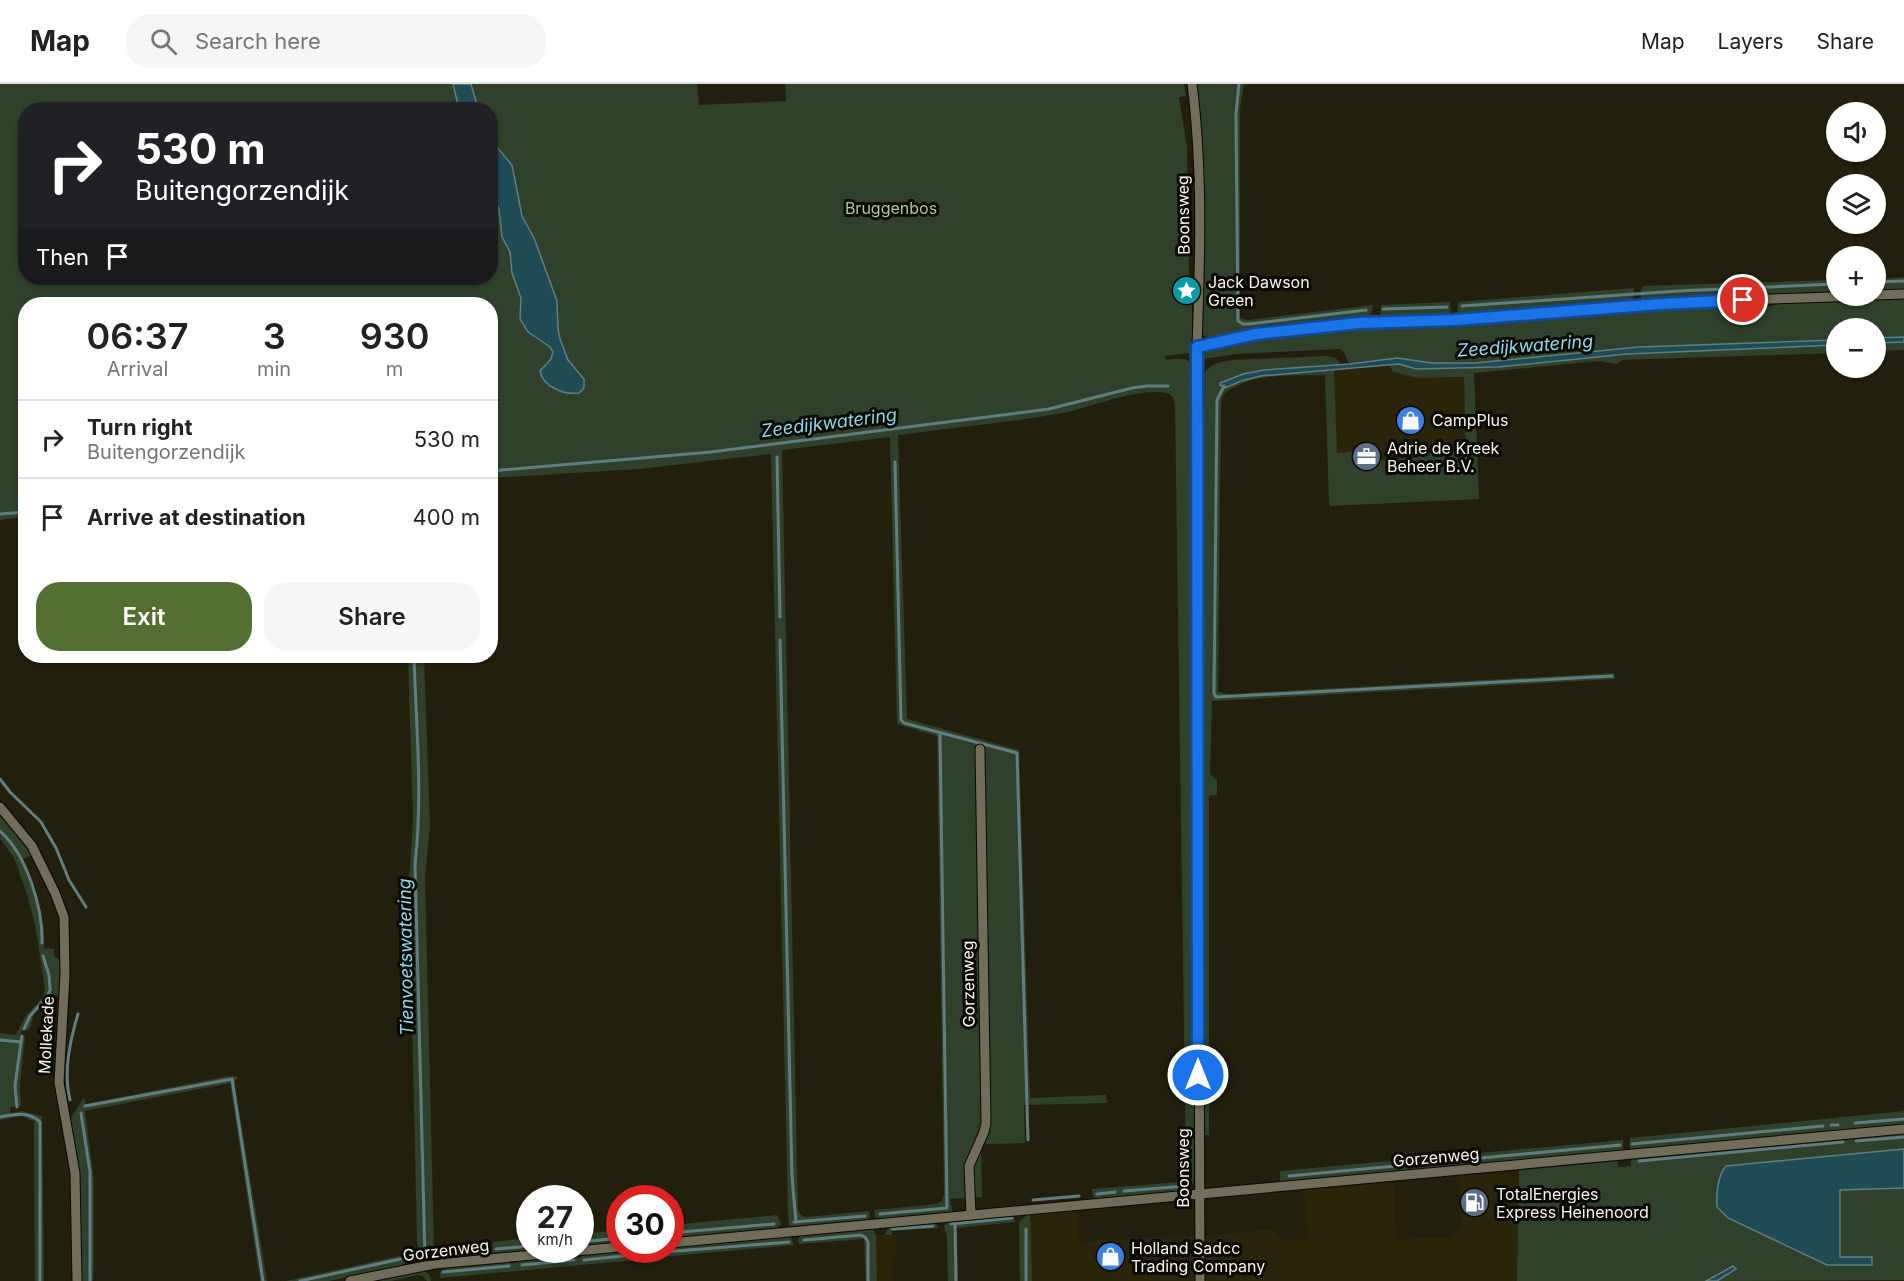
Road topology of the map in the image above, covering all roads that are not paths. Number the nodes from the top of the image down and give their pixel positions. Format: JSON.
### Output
{"nodes":[{"id":1,"x":1192,"y":84,"type":"edge"},
{"id":2,"x":1904,"y":294,"type":"edge"},
{"id":3,"x":1886,"y":295,"type":"edge"},
{"id":4,"x":1826,"y":297,"type":"edge"},
{"id":5,"x":1197,"y":347,"type":"junction"},
{"id":6,"x":980,"y":750,"type":"dead end"},
{"id":7,"x":0,"y":807,"type":"edge"},
{"id":8,"x":1904,"y":1129,"type":"edge"},
{"id":9,"x":1198,"y":1194,"type":"junction"},
{"id":10,"x":971,"y":1215,"type":"junction"},
{"id":11,"x":684,"y":1242,"type":"edge"},
{"id":12,"x":606,"y":1248,"type":"edge"},
{"id":13,"x":77,"y":1281,"type":"edge"},
{"id":14,"x":350,"y":1281,"type":"edge"},
{"id":15,"x":1200,"y":1281,"type":"edge"}],
"edges":[{"from":1,"to":5,"type":"street","name":"Boonsweg"},
{"from":2,"to":3,"type":"street"},
{"from":4,"to":5,"type":"street"},
{"from":5,"to":9,"type":"street","name":"Boonsweg"},
{"from":6,"to":10,"type":"street","name":"Gorzenweg"},
{"from":7,"to":13,"type":"street","name":"Mollekade"},
{"from":8,"to":9,"type":"street","name":"Gorzenweg"},
{"from":9,"to":10,"type":"street","name":"Gorzenweg"},
{"from":9,"to":15,"type":"street","name":"Boonsweg"},
{"from":10,"to":11,"type":"street","name":"Gorzenweg"},
{"from":12,"to":14,"type":"street","name":"Gorzenweg"}]}
